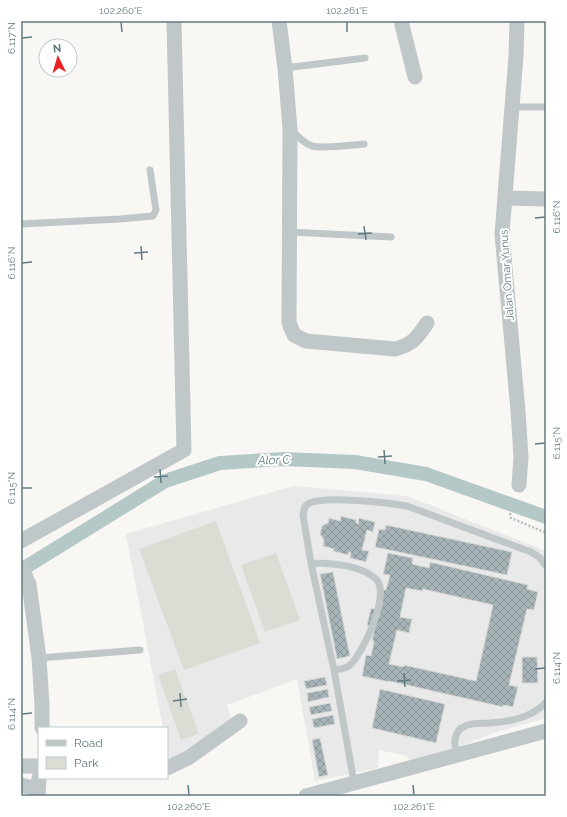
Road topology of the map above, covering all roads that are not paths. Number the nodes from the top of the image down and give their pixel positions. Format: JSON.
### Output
{"nodes":[{"id":1,"x":174,"y":21,"type":"edge"},
{"id":2,"x":279,"y":21,"type":"edge"},
{"id":3,"x":401,"y":21,"type":"edge"},
{"id":4,"x":517,"y":21,"type":"edge"},
{"id":5,"x":365,"y":58,"type":"dead end"},
{"id":6,"x":285,"y":68,"type":"junction"},
{"id":7,"x":415,"y":77,"type":"dead end"},
{"id":8,"x":546,"y":106,"type":"edge"},
{"id":9,"x":513,"y":107,"type":"junction"},
{"id":10,"x":290,"y":129,"type":"junction"},
{"id":11,"x":364,"y":144,"type":"dead end"},
{"id":12,"x":150,"y":170,"type":"dead end"},
{"id":13,"x":506,"y":198,"type":"junction"},
{"id":14,"x":546,"y":199,"type":"edge"},
{"id":15,"x":21,"y":224,"type":"edge"},
{"id":16,"x":289,"y":232,"type":"junction"},
{"id":17,"x":391,"y":237,"type":"dead end"},
{"id":18,"x":427,"y":323,"type":"dead end"},
{"id":19,"x":520,"y":485,"type":"dead end"},
{"id":20,"x":21,"y":541,"type":"edge"},
{"id":21,"x":311,"y":563,"type":"junction"},
{"id":22,"x":546,"y":566,"type":"edge"},
{"id":23,"x":21,"y":567,"type":"edge"},
{"id":24,"x":140,"y":650,"type":"dead end"},
{"id":25,"x":39,"y":658,"type":"junction"},
{"id":26,"x":334,"y":670,"type":"junction"},
{"id":27,"x":546,"y":702,"type":"edge"},
{"id":28,"x":240,"y":721,"type":"dead end"},
{"id":29,"x":42,"y":727,"type":"edge"},
{"id":30,"x":546,"y":732,"type":"edge"},
{"id":31,"x":457,"y":756,"type":"junction"},
{"id":32,"x":21,"y":766,"type":"edge"},
{"id":33,"x":38,"y":766,"type":"edge"},
{"id":34,"x":168,"y":768,"type":"edge"},
{"id":35,"x":354,"y":782,"type":"junction"},
{"id":36,"x":21,"y":785,"type":"edge"},
{"id":37,"x":38,"y":788,"type":"edge"},
{"id":38,"x":306,"y":796,"type":"edge"}],
"edges":[{"from":1,"to":20,"type":"street"},
{"from":2,"to":6,"type":"street"},
{"from":3,"to":7,"type":"street"},
{"from":4,"to":9,"type":"street","name":"Jalan Omar Yunus"},
{"from":5,"to":6,"type":"lane"},
{"from":6,"to":10,"type":"street"},
{"from":8,"to":9,"type":"lane"},
{"from":9,"to":13,"type":"street","name":"Jalan Omar Yunus"},
{"from":10,"to":11,"type":"lane"},
{"from":10,"to":16,"type":"street"},
{"from":12,"to":15,"type":"lane"},
{"from":13,"to":14,"type":"street"},
{"from":13,"to":19,"type":"street","name":"Jalan Omar Yunus"},
{"from":16,"to":17,"type":"lane"},
{"from":16,"to":18,"type":"street"},
{"from":21,"to":22,"type":"lane"},
{"from":21,"to":26,"type":"lane"},
{"from":21,"to":26,"type":"lane"},
{"from":23,"to":25,"type":"street"},
{"from":24,"to":25,"type":"lane"},
{"from":25,"to":29,"type":"street"},
{"from":26,"to":35,"type":"lane"},
{"from":27,"to":31,"type":"lane"},
{"from":28,"to":34,"type":"street"},
{"from":30,"to":31,"type":"street"},
{"from":31,"to":35,"type":"street"},
{"from":32,"to":33,"type":"street"},
{"from":35,"to":38,"type":"street"},
{"from":36,"to":37,"type":"street"}]}
